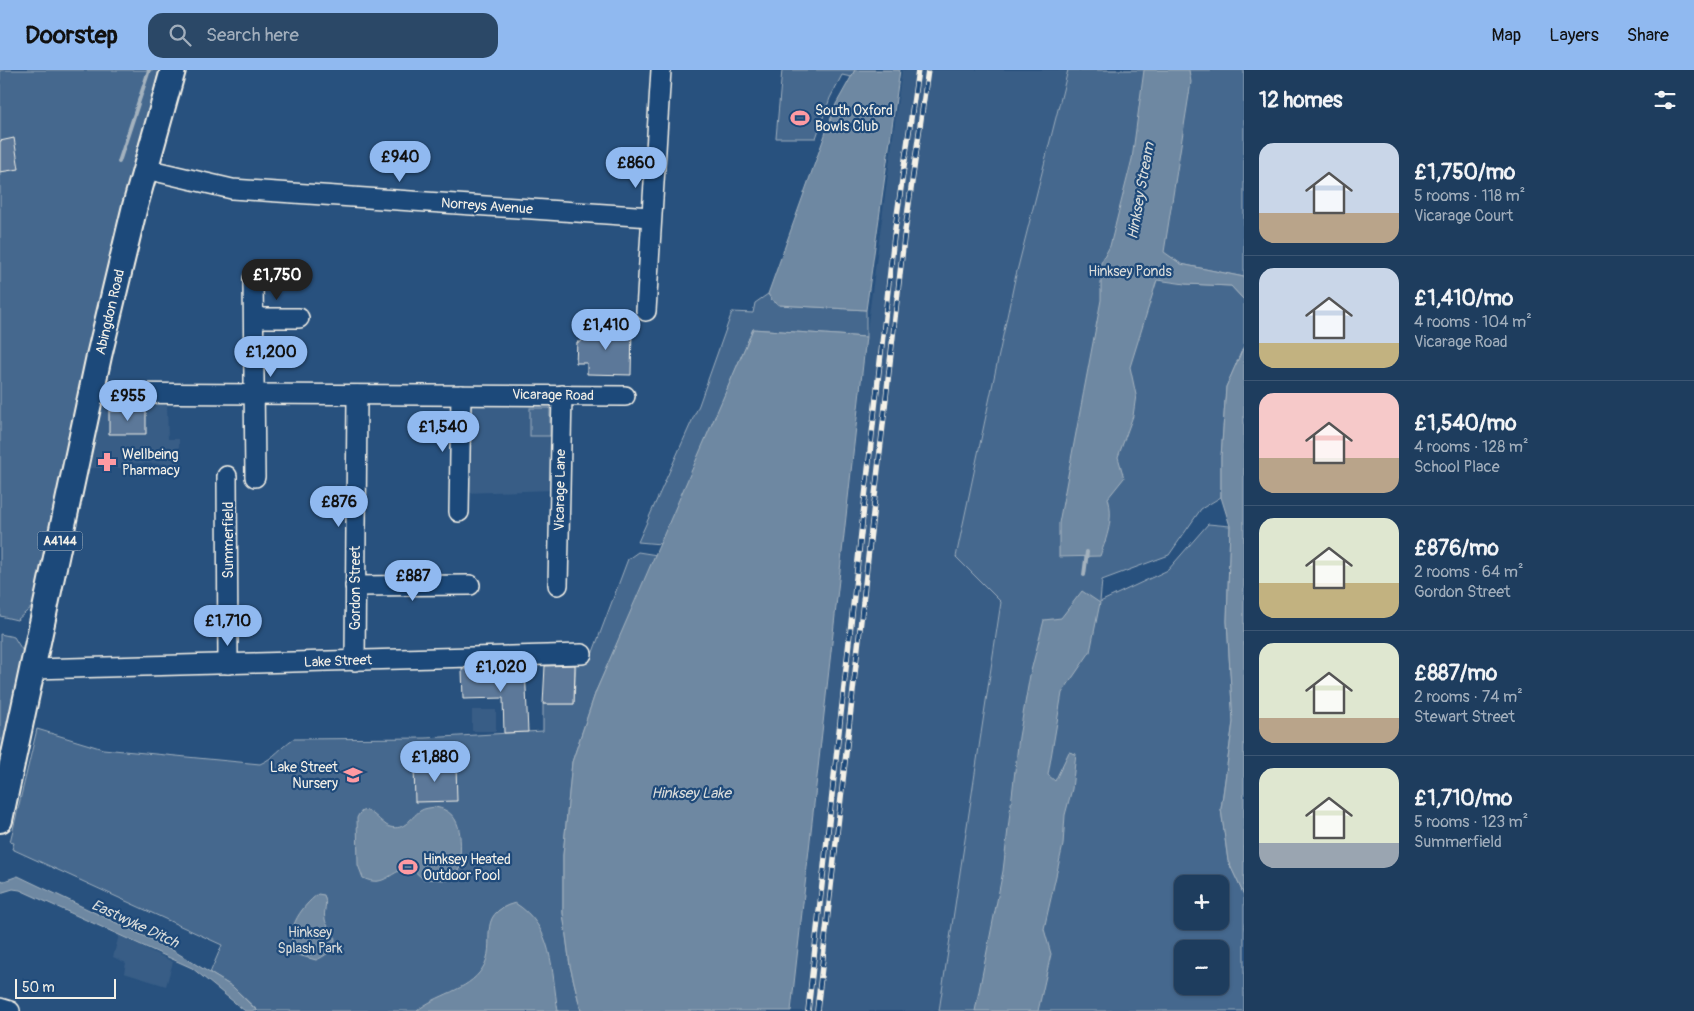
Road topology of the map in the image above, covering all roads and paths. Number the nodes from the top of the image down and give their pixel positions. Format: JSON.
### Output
{"nodes":[{"id":1,"x":173,"y":70,"type":"edge"},
{"id":2,"x":661,"y":70,"type":"edge"},
{"id":3,"x":146,"y":169,"type":"junction"},
{"id":4,"x":651,"y":217,"type":"junction"},
{"id":5,"x":253,"y":279,"type":"dead end"},
{"id":6,"x":646,"y":311,"type":"dead end"},
{"id":7,"x":254,"y":318,"type":"junction"},
{"id":8,"x":299,"y":318,"type":"dead end"},
{"id":9,"x":91,"y":394,"type":"junction"},
{"id":10,"x":357,"y":394,"type":"junction"},
{"id":11,"x":254,"y":395,"type":"junction"},
{"id":12,"x":460,"y":395,"type":"junction"},
{"id":13,"x":562,"y":395,"type":"junction"},
{"id":14,"x":625,"y":396,"type":"dead end"},
{"id":15,"x":227,"y":476,"type":"dead end"},
{"id":16,"x":255,"y":477,"type":"dead end"},
{"id":17,"x":460,"y":512,"type":"dead end"},
{"id":18,"x":470,"y":585,"type":"dead end"},
{"id":19,"x":558,"y":585,"type":"dead end"},
{"id":20,"x":355,"y":586,"type":"junction"},
{"id":21,"x":582,"y":654,"type":"dead end"},
{"id":22,"x":355,"y":661,"type":"junction"},
{"id":23,"x":228,"y":664,"type":"junction"},
{"id":24,"x":34,"y":669,"type":"junction"},
{"id":25,"x":0,"y":820,"type":"edge"},
{"id":26,"x":0,"y":1008,"type":"edge"},
{"id":27,"x":10,"y":1011,"type":"edge"}],
"edges":[{"from":1,"to":3,"type":"main road","name":"Abingdon Road","number":"A4144"},
{"from":2,"to":4,"type":"street"},
{"from":3,"to":4,"type":"street","name":"Norreys Avenue"},
{"from":3,"to":9,"type":"main road","name":"Abingdon Road","number":"A4144"},
{"from":4,"to":6,"type":"street"},
{"from":5,"to":7,"type":"street"},
{"from":7,"to":8,"type":"street"},
{"from":7,"to":11,"type":"street"},
{"from":9,"to":11,"type":"street","name":"Vicarage Road"},
{"from":9,"to":24,"type":"main road","name":"Abingdon Road","number":"A4144"},
{"from":10,"to":11,"type":"street","name":"Vicarage Road"},
{"from":10,"to":12,"type":"street","name":"Vicarage Road"},
{"from":10,"to":20,"type":"street","name":"Gordon Street"},
{"from":11,"to":16,"type":"street"},
{"from":12,"to":13,"type":"street","name":"Vicarage Road"},
{"from":12,"to":17,"type":"street"},
{"from":13,"to":14,"type":"street","name":"Vicarage Road"},
{"from":13,"to":19,"type":"street","name":"Vicarage Lane"},
{"from":15,"to":23,"type":"street","name":"Summerfield"},
{"from":18,"to":20,"type":"street"},
{"from":20,"to":22,"type":"street","name":"Gordon Street"},
{"from":21,"to":22,"type":"street","name":"Lake Street"},
{"from":22,"to":23,"type":"street","name":"Lake Street"},
{"from":23,"to":24,"type":"street","name":"Lake Street"},
{"from":24,"to":25,"type":"main road","name":"Abingdon Road","number":"A4144"},
{"from":26,"to":27,"type":"street"}]}
